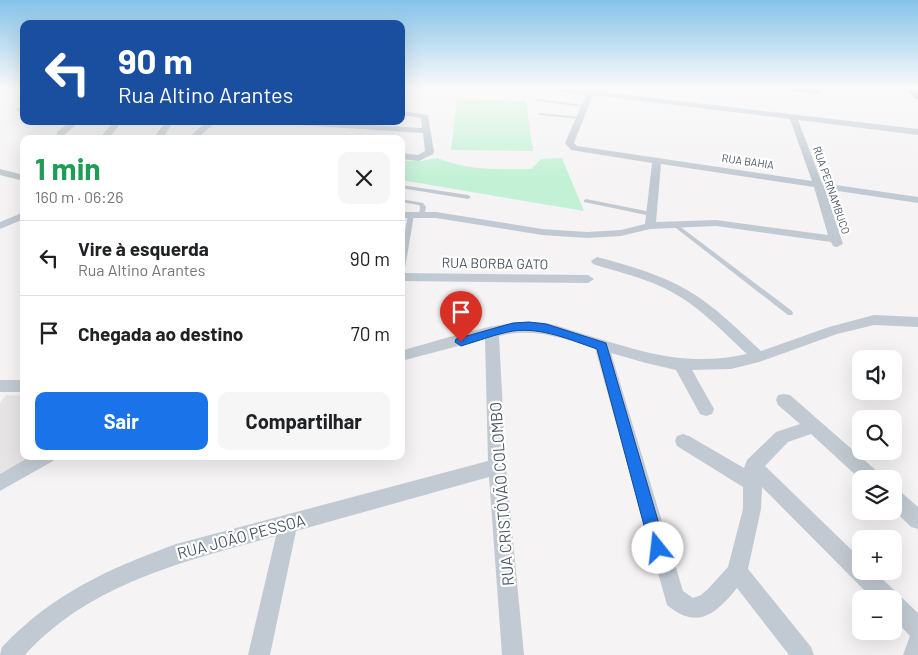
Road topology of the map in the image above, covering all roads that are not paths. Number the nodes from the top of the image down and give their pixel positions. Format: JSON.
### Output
{"nodes":[{"id":1,"x":579,"y":118,"type":"edge"},
{"id":2,"x":425,"y":119,"type":"edge"},
{"id":3,"x":794,"y":119,"type":"edge"},
{"id":4,"x":806,"y":119,"type":"edge"},
{"id":5,"x":71,"y":125,"type":"edge"},
{"id":6,"x":115,"y":125,"type":"edge"},
{"id":7,"x":167,"y":125,"type":"edge"},
{"id":8,"x":208,"y":125,"type":"edge"},
{"id":9,"x":330,"y":125,"type":"edge"},
{"id":10,"x":427,"y":131,"type":"junction"},
{"id":11,"x":918,"y":132,"type":"edge"},
{"id":12,"x":60,"y":134,"type":"dead end"},
{"id":13,"x":107,"y":135,"type":"edge"},
{"id":14,"x":159,"y":135,"type":"edge"},
{"id":15,"x":196,"y":135,"type":"edge"},
{"id":16,"x":405,"y":156,"type":"edge"},
{"id":17,"x":657,"y":160,"type":"junction"},
{"id":18,"x":1,"y":173,"type":"edge"},
{"id":19,"x":20,"y":177,"type":"edge"},
{"id":20,"x":818,"y":184,"type":"junction"},
{"id":21,"x":405,"y":187,"type":"edge"},
{"id":22,"x":468,"y":197,"type":"dead end"},
{"id":23,"x":918,"y":200,"type":"edge"},
{"id":24,"x":405,"y":201,"type":"edge"},
{"id":25,"x":586,"y":201,"type":"dead end"},
{"id":26,"x":651,"y":214,"type":"junction"},
{"id":27,"x":411,"y":215,"type":"edge"},
{"id":28,"x":20,"y":217,"type":"edge"},
{"id":29,"x":674,"y":224,"type":"junction"},
{"id":30,"x":0,"y":226,"type":"edge"},
{"id":31,"x":650,"y":226,"type":"junction"},
{"id":32,"x":405,"y":251,"type":"edge"},
{"id":33,"x":597,"y":261,"type":"dead end"},
{"id":34,"x":405,"y":275,"type":"edge"},
{"id":35,"x":588,"y":279,"type":"dead end"},
{"id":36,"x":790,"y":313,"type":"dead end"},
{"id":37,"x":918,"y":322,"type":"edge"},
{"id":38,"x":492,"y":333,"type":"junction"},
{"id":39,"x":602,"y":346,"type":"junction"},
{"id":40,"x":405,"y":355,"type":"edge"},
{"id":41,"x":758,"y":357,"type":"junction"},
{"id":42,"x":681,"y":365,"type":"junction"},
{"id":43,"x":0,"y":386,"type":"edge"},
{"id":44,"x":20,"y":386,"type":"edge"},
{"id":45,"x":784,"y":400,"type":"dead end"},
{"id":46,"x":706,"y":409,"type":"dead end"},
{"id":47,"x":814,"y":426,"type":"junction"},
{"id":48,"x":683,"y":441,"type":"dead end"},
{"id":49,"x":40,"y":460,"type":"edge"},
{"id":50,"x":497,"y":467,"type":"junction"},
{"id":51,"x":863,"y":470,"type":"edge"},
{"id":52,"x":753,"y":474,"type":"junction"},
{"id":53,"x":0,"y":483,"type":"edge"},
{"id":54,"x":902,"y":505,"type":"edge"},
{"id":55,"x":918,"y":520,"type":"edge"},
{"id":56,"x":288,"y":524,"type":"junction"},
{"id":57,"x":737,"y":572,"type":"junction"},
{"id":58,"x":878,"y":590,"type":"edge"},
{"id":59,"x":902,"y":612,"type":"edge"},
{"id":60,"x":918,"y":629,"type":"edge"},
{"id":61,"x":918,"y":644,"type":"edge"},
{"id":62,"x":10,"y":655,"type":"edge"},
{"id":63,"x":259,"y":655,"type":"edge"},
{"id":64,"x":513,"y":655,"type":"edge"},
{"id":65,"x":803,"y":655,"type":"edge"},
{"id":66,"x":914,"y":655,"type":"edge"}],
"edges":[{"from":1,"to":17,"type":"street","name":"RUA BAHIA"},
{"from":2,"to":10,"type":"street"},
{"from":3,"to":20,"type":"street","name":"RUA PERNAMBUCO"},
{"from":4,"to":11,"type":"street"},
{"from":5,"to":12,"type":"street"},
{"from":6,"to":13,"type":"street"},
{"from":7,"to":14,"type":"street"},
{"from":8,"to":15,"type":"street"},
{"from":9,"to":10,"type":"street"},
{"from":10,"to":16,"type":"street"},
{"from":17,"to":20,"type":"street","name":"RUA BAHIA"},
{"from":17,"to":26,"type":"street"},
{"from":18,"to":19,"type":"street"},
{"from":20,"to":23,"type":"street","name":"RUA BAHIA"},
{"from":20,"to":29,"type":"street","name":"RUA PERNAMBUCO"},
{"from":21,"to":22,"type":"lane"},
{"from":24,"to":27,"type":"lane"},
{"from":25,"to":26,"type":"lane"},
{"from":26,"to":31,"type":"street"},
{"from":27,"to":31,"type":"street"},
{"from":27,"to":32,"type":"lane"},
{"from":28,"to":30,"type":"street"},
{"from":29,"to":31,"type":"street"},
{"from":29,"to":36,"type":"lane"},
{"from":33,"to":41,"type":"street"},
{"from":34,"to":35,"type":"street","name":"RUA BORBA GATO"},
{"from":37,"to":41,"type":"street"},
{"from":38,"to":39,"type":"street"},
{"from":38,"to":40,"type":"street"},
{"from":38,"to":50,"type":"street","name":"RUA CRISTÓVÃO COLOMBO"},
{"from":39,"to":42,"type":"street"},
{"from":39,"to":57,"type":"street"},
{"from":41,"to":42,"type":"street"},
{"from":42,"to":46,"type":"street"},
{"from":43,"to":44,"type":"street"},
{"from":45,"to":47,"type":"street"},
{"from":47,"to":51,"type":"street"},
{"from":47,"to":52,"type":"street"},
{"from":48,"to":52,"type":"street"},
{"from":49,"to":53,"type":"street"},
{"from":50,"to":56,"type":"street","name":"RUA JOÃO PESSOA"},
{"from":50,"to":64,"type":"street","name":"RUA CRISTÓVÃO COLOMBO"},
{"from":52,"to":57,"type":"street"},
{"from":52,"to":58,"type":"street"},
{"from":54,"to":55,"type":"street"},
{"from":56,"to":62,"type":"street","name":"RUA JOÃO PESSOA"},
{"from":56,"to":63,"type":"street"},
{"from":57,"to":65,"type":"street"},
{"from":59,"to":60,"type":"street"},
{"from":61,"to":66,"type":"street"}]}
